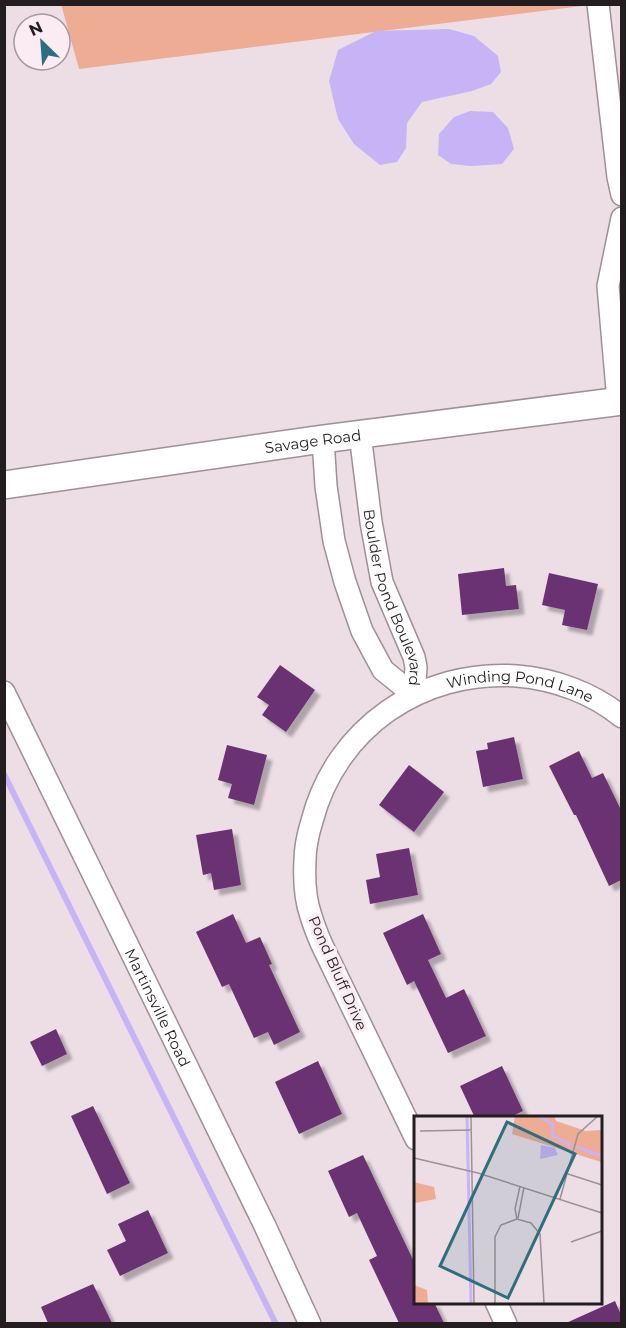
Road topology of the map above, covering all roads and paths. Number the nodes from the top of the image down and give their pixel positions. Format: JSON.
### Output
{"nodes":[{"id":1,"x":598,"y":4,"type":"edge"},
{"id":2,"x":620,"y":183,"type":"edge"},
{"id":3,"x":621,"y":218,"type":"edge"},
{"id":4,"x":620,"y":401,"type":"edge"},
{"id":5,"x":360,"y":434,"type":"junction"},
{"id":6,"x":322,"y":439,"type":"junction"},
{"id":7,"x":4,"y":485,"type":"edge"},
{"id":8,"x":4,"y":692,"type":"edge"},
{"id":9,"x":414,"y":695,"type":"junction"},
{"id":10,"x":621,"y":717,"type":"edge"},
{"id":11,"x":414,"y":1135,"type":"edge"},
{"id":12,"x":497,"y":1304,"type":"edge"},
{"id":13,"x":310,"y":1323,"type":"edge"},
{"id":14,"x":506,"y":1323,"type":"edge"}],
"edges":[{"from":1,"to":2,"type":"street"},
{"from":3,"to":4,"type":"street"},
{"from":4,"to":5,"type":"street","name":"Savage Road"},
{"from":5,"to":6,"type":"street","name":"Savage Road"},
{"from":5,"to":9,"type":"street","name":"Boulder Pond Boulevard"},
{"from":6,"to":7,"type":"street","name":"Savage Road"},
{"from":6,"to":9,"type":"street","name":"Boulder Pond Boulevard"},
{"from":8,"to":13,"type":"street","name":"Martinsville Road"},
{"from":9,"to":10,"type":"street","name":"Winding Pond Lane"},
{"from":9,"to":11,"type":"street","name":"Pond Bluff Drive"},
{"from":12,"to":14,"type":"street"}]}
